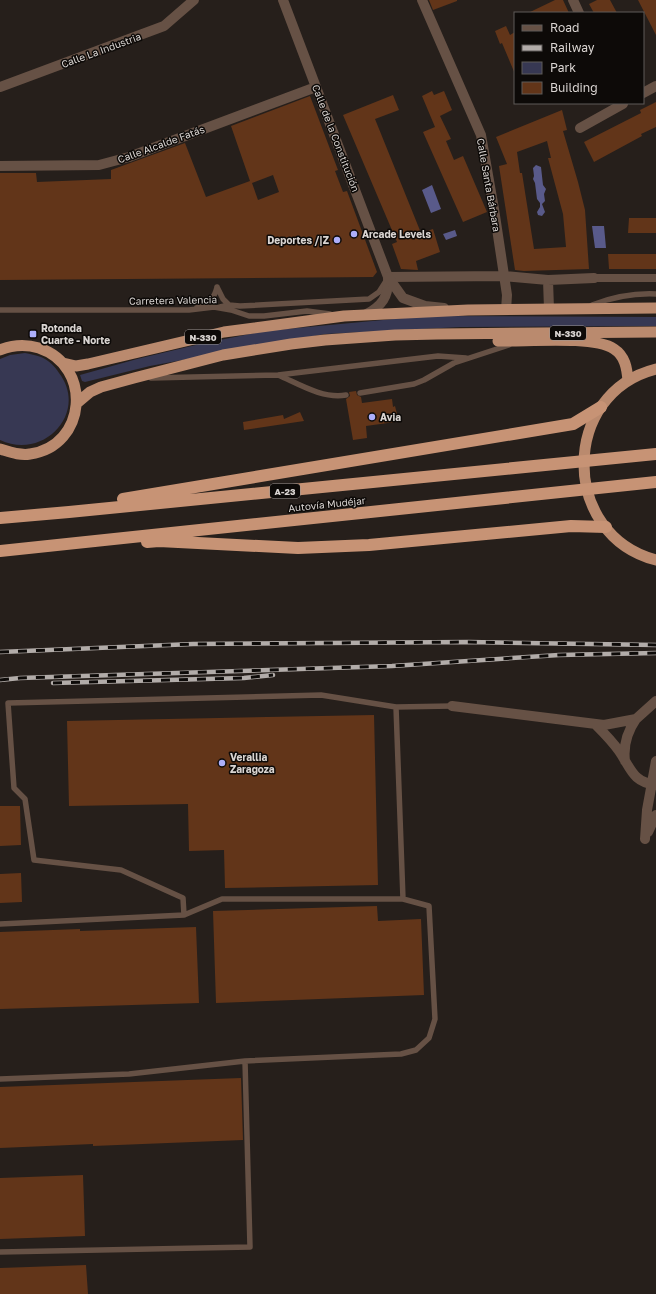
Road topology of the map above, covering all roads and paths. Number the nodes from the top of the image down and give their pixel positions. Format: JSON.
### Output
{"nodes":[{"id":1,"x":194,"y":0,"type":"edge"},
{"id":2,"x":283,"y":0,"type":"edge"},
{"id":3,"x":422,"y":0,"type":"edge"},
{"id":4,"x":573,"y":0,"type":"edge"},
{"id":5,"x":579,"y":12,"type":"edge"},
{"id":6,"x":656,"y":86,"type":"edge"},
{"id":7,"x":0,"y":87,"type":"edge"},
{"id":8,"x":316,"y":87,"type":"junction"},
{"id":9,"x":644,"y":92,"type":"edge"},
{"id":10,"x":622,"y":104,"type":"edge"},
{"id":11,"x":580,"y":128,"type":"dead end"},
{"id":12,"x":0,"y":166,"type":"edge"},
{"id":13,"x":504,"y":276,"type":"junction"},
{"id":14,"x":388,"y":277,"type":"junction"},
{"id":15,"x":594,"y":278,"type":"joint"},
{"id":16,"x":656,"y":278,"type":"edge"},
{"id":17,"x":548,"y":280,"type":"junction"},
{"id":18,"x":656,"y":294,"type":"edge"},
{"id":19,"x":229,"y":304,"type":"junction"},
{"id":20,"x":219,"y":308,"type":"junction"},
{"id":21,"x":656,"y":308,"type":"edge"},
{"id":22,"x":549,"y":309,"type":"junction"},
{"id":23,"x":582,"y":309,"type":"junction"},
{"id":24,"x":0,"y":310,"type":"edge"},
{"id":25,"x":189,"y":310,"type":"junction"},
{"id":26,"x":468,"y":310,"type":"junction"},
{"id":27,"x":506,"y":310,"type":"junction"},
{"id":28,"x":365,"y":315,"type":"junction"},
{"id":29,"x":344,"y":316,"type":"junction"},
{"id":30,"x":656,"y":332,"type":"edge"},
{"id":31,"x":479,"y":334,"type":"junction"},
{"id":32,"x":520,"y":341,"type":"junction"},
{"id":33,"x":1,"y":350,"type":"edge"},
{"id":34,"x":466,"y":358,"type":"junction"},
{"id":35,"x":63,"y":363,"type":"junction"},
{"id":36,"x":656,"y":369,"type":"edge"},
{"id":37,"x":278,"y":375,"type":"junction"},
{"id":38,"x":134,"y":378,"type":"junction"},
{"id":39,"x":628,"y":381,"type":"junction"},
{"id":40,"x":360,"y":393,"type":"dead end"},
{"id":41,"x":346,"y":395,"type":"dead end"},
{"id":42,"x":77,"y":403,"type":"junction"},
{"id":43,"x":601,"y":407,"type":"junction"},
{"id":44,"x":0,"y":450,"type":"edge"},
{"id":45,"x":656,"y":454,"type":"edge"},
{"id":46,"x":656,"y":482,"type":"edge"},
{"id":47,"x":0,"y":516,"type":"edge"},
{"id":48,"x":606,"y":527,"type":"junction"},
{"id":49,"x":96,"y":540,"type":"junction"},
{"id":50,"x":0,"y":550,"type":"edge"},
{"id":51,"x":656,"y":560,"type":"edge"},
{"id":52,"x":656,"y":701,"type":"edge"},
{"id":53,"x":396,"y":706,"type":"junction"},
{"id":54,"x":452,"y":706,"type":"joint"},
{"id":55,"x":636,"y":719,"type":"junction"},
{"id":56,"x":596,"y":725,"type":"junction"},
{"id":57,"x":656,"y":761,"type":"edge"},
{"id":58,"x":626,"y":763,"type":"junction"},
{"id":59,"x":654,"y":785,"type":"edge"},
{"id":60,"x":656,"y":815,"type":"edge"},
{"id":61,"x":403,"y":899,"type":"junction"},
{"id":62,"x":184,"y":915,"type":"junction"},
{"id":63,"x":0,"y":924,"type":"edge"},
{"id":64,"x":245,"y":1061,"type":"junction"},
{"id":65,"x":0,"y":1079,"type":"edge"},
{"id":66,"x":0,"y":1252,"type":"edge"}],
"edges":[{"from":1,"to":7,"type":"street","name":"Calle La Industria"},
{"from":2,"to":8,"type":"street","name":"Calle de la Constitución"},
{"from":3,"to":13,"type":"street","name":"Calle Santa Bárbara"},
{"from":4,"to":5,"type":"street"},
{"from":6,"to":9,"type":"street"},
{"from":8,"to":12,"type":"street","name":"Calle Alcalde Fatás"},
{"from":8,"to":14,"type":"street","name":"Calle de la Constitución"},
{"from":10,"to":11,"type":"street"},
{"from":13,"to":14,"type":"street"},
{"from":13,"to":17,"type":"street"},
{"from":13,"to":27,"type":"street","name":"Calle Santa Bárbara"},
{"from":14,"to":19,"type":"lane"},
{"from":14,"to":26,"type":"street","name":"Calle de la Constitución"},
{"from":14,"to":28,"type":"street","name":"Calle de la Constitución"},
{"from":15,"to":16,"type":"street"},
{"from":15,"to":17,"type":"street"},
{"from":17,"to":22,"type":"street"},
{"from":18,"to":23,"type":"lane"},
{"from":19,"to":20,"type":"lane"},
{"from":19,"to":25,"type":"lane"},
{"from":20,"to":25,"type":"lane","name":"Carretera Valencia"},
{"from":20,"to":29,"type":"lane","name":"Carretera Valencia"},
{"from":21,"to":23,"type":"highway","number":"N-330"},
{"from":22,"to":23,"type":"highway","number":"N-330"},
{"from":22,"to":27,"type":"highway","number":"N-330"},
{"from":24,"to":25,"type":"lane","name":"Carretera Valencia"},
{"from":26,"to":27,"type":"highway","number":"N-330"},
{"from":26,"to":28,"type":"highway","number":"N-330"},
{"from":28,"to":29,"type":"highway","number":"N-330"},
{"from":29,"to":35,"type":"highway","number":"N-330"},
{"from":30,"to":31,"type":"highway","number":"N-330"},
{"from":31,"to":32,"type":"highway"},
{"from":31,"to":38,"type":"highway","number":"N-330"},
{"from":32,"to":34,"type":"lane"},
{"from":32,"to":39,"type":"highway"},
{"from":33,"to":35,"type":"highway","number":"N-330"},
{"from":34,"to":37,"type":"lane"},
{"from":34,"to":40,"type":"lane"},
{"from":35,"to":42,"type":"highway","number":"N-330"},
{"from":36,"to":39,"type":"highway"},
{"from":37,"to":38,"type":"lane"},
{"from":37,"to":41,"type":"lane"},
{"from":38,"to":42,"type":"highway","number":"N-330"},
{"from":39,"to":43,"type":"highway"},
{"from":42,"to":44,"type":"highway","number":"N-330"},
{"from":43,"to":47,"type":"highway"},
{"from":43,"to":48,"type":"highway"},
{"from":45,"to":47,"type":"highway","name":"Autovía Mudéjar","number":"A-23"},
{"from":46,"to":49,"type":"highway","name":"Autovía Mudéjar"},
{"from":48,"to":49,"type":"highway"},
{"from":48,"to":51,"type":"highway"},
{"from":49,"to":50,"type":"highway","name":"Autovía Mudéjar"},
{"from":52,"to":55,"type":"street"},
{"from":53,"to":54,"type":"lane"},
{"from":53,"to":61,"type":"lane"},
{"from":53,"to":62,"type":"lane"},
{"from":54,"to":56,"type":"street"},
{"from":55,"to":56,"type":"street"},
{"from":55,"to":58,"type":"street"},
{"from":56,"to":58,"type":"street"},
{"from":57,"to":59,"type":"street"},
{"from":58,"to":59,"type":"street"},
{"from":59,"to":60,"type":"street"},
{"from":61,"to":62,"type":"lane"},
{"from":61,"to":64,"type":"lane"},
{"from":62,"to":63,"type":"lane"},
{"from":64,"to":65,"type":"lane"},
{"from":64,"to":66,"type":"lane"}]}
